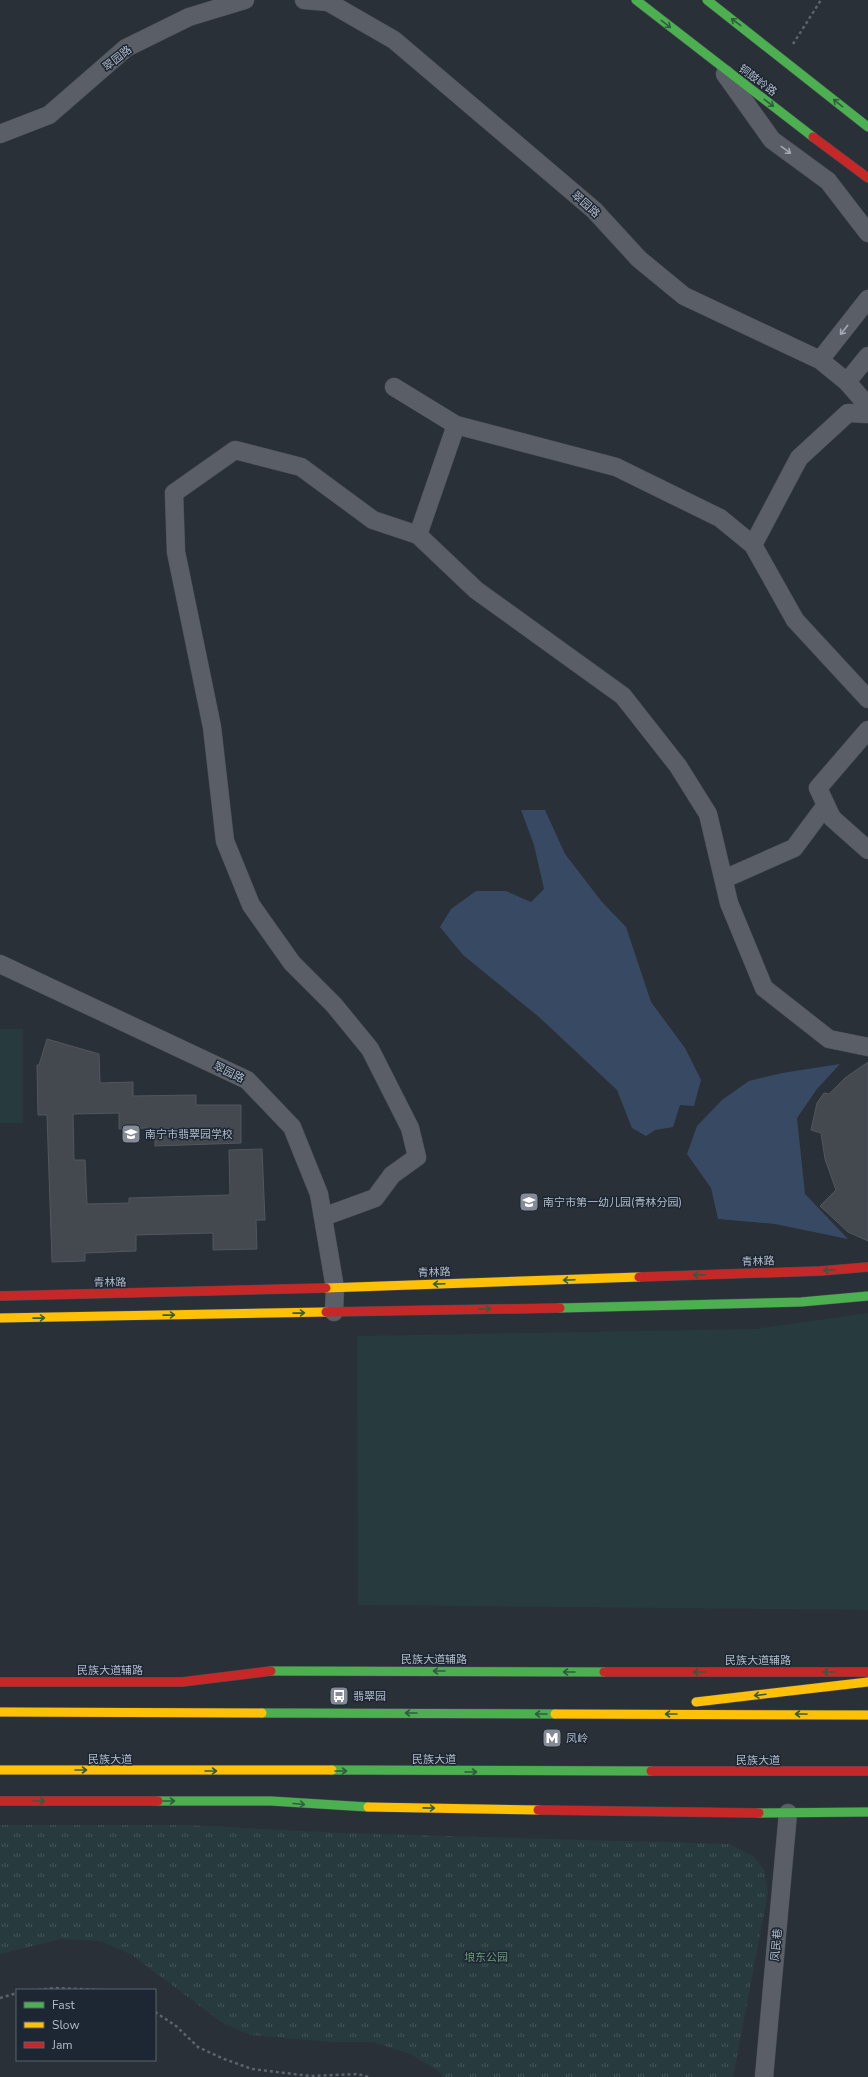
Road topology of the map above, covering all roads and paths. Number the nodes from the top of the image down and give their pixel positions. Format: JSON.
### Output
{"nodes":[{"id":1,"x":245,"y":0,"type":"edge"},
{"id":2,"x":304,"y":0,"type":"edge"},
{"id":3,"x":636,"y":0,"type":"edge"},
{"id":4,"x":707,"y":0,"type":"edge"},
{"id":5,"x":719,"y":66,"type":"junction"},
{"id":6,"x":868,"y":127,"type":"edge"},
{"id":7,"x":0,"y":134,"type":"edge"},
{"id":8,"x":868,"y":178,"type":"edge"},
{"id":9,"x":868,"y":233,"type":"edge"},
{"id":10,"x":868,"y":299,"type":"edge"},
{"id":11,"x":868,"y":356,"type":"edge"},
{"id":12,"x":820,"y":360,"type":"junction"},
{"id":13,"x":846,"y":382,"type":"junction"},
{"id":14,"x":394,"y":387,"type":"dead end"},
{"id":15,"x":868,"y":406,"type":"edge"},
{"id":16,"x":868,"y":414,"type":"edge"},
{"id":17,"x":456,"y":425,"type":"junction"},
{"id":18,"x":418,"y":535,"type":"junction"},
{"id":19,"x":753,"y":545,"type":"junction"},
{"id":20,"x":868,"y":699,"type":"edge"},
{"id":21,"x":868,"y":730,"type":"edge"},
{"id":22,"x":826,"y":805,"type":"junction"},
{"id":23,"x":868,"y":850,"type":"edge"},
{"id":24,"x":724,"y":879,"type":"junction"},
{"id":25,"x":0,"y":964,"type":"edge"},
{"id":26,"x":868,"y":1047,"type":"edge"},
{"id":27,"x":323,"y":1217,"type":"junction"},
{"id":28,"x":868,"y":1267,"type":"edge"},
{"id":29,"x":335,"y":1288,"type":"junction"},
{"id":30,"x":0,"y":1296,"type":"edge"},
{"id":31,"x":868,"y":1296,"type":"edge"},
{"id":32,"x":334,"y":1312,"type":"junction"},
{"id":33,"x":0,"y":1318,"type":"edge"},
{"id":34,"x":868,"y":1672,"type":"edge"},
{"id":35,"x":0,"y":1682,"type":"edge"},
{"id":36,"x":868,"y":1682,"type":"edge"},
{"id":37,"x":15,"y":1702,"type":"dead end"},
{"id":38,"x":689,"y":1703,"type":"dead end"},
{"id":39,"x":673,"y":1705,"type":"dead end"},
{"id":40,"x":0,"y":1712,"type":"edge"},
{"id":41,"x":105,"y":1713,"type":"junction"},
{"id":42,"x":596,"y":1714,"type":"junction"},
{"id":43,"x":868,"y":1715,"type":"edge"},
{"id":44,"x":0,"y":1770,"type":"edge"},
{"id":45,"x":868,"y":1771,"type":"edge"},
{"id":46,"x":809,"y":1773,"type":"junction"},
{"id":47,"x":861,"y":1781,"type":"dead end"},
{"id":48,"x":0,"y":1801,"type":"edge"},
{"id":49,"x":868,"y":1812,"type":"edge"},
{"id":50,"x":788,"y":1813,"type":"junction"},
{"id":51,"x":46,"y":1989,"type":"edge"},
{"id":52,"x":78,"y":1989,"type":"edge"},
{"id":53,"x":16,"y":1993,"type":"edge"},
{"id":54,"x":0,"y":1998,"type":"edge"},
{"id":55,"x":156,"y":2013,"type":"edge"},
{"id":56,"x":369,"y":2077,"type":"edge"},
{"id":57,"x":764,"y":2077,"type":"edge"}],
"edges":[{"from":1,"to":7,"type":"street","name":"翠园路"},
{"from":2,"to":12,"type":"street","name":"翠园路"},
{"from":3,"to":5,"type":"main road","name":"铜鼓岭路","one_way":true},
{"from":6,"to":4,"type":"main road","one_way":true},
{"from":5,"to":8,"type":"main road","name":"铜鼓岭路","one_way":true},
{"from":5,"to":9,"type":"street","one_way":true},
{"from":10,"to":12,"type":"street","one_way":true},
{"from":11,"to":13,"type":"street"},
{"from":12,"to":13,"type":"street","name":"翠园路"},
{"from":13,"to":15,"type":"street","name":"翠园路"},
{"from":14,"to":17,"type":"street"},
{"from":16,"to":19,"type":"street"},
{"from":17,"to":18,"type":"street"},
{"from":17,"to":19,"type":"street"},
{"from":18,"to":24,"type":"street"},
{"from":18,"to":27,"type":"street"},
{"from":19,"to":20,"type":"street"},
{"from":21,"to":22,"type":"street"},
{"from":22,"to":23,"type":"street"},
{"from":22,"to":24,"type":"street"},
{"from":24,"to":26,"type":"street"},
{"from":25,"to":27,"type":"street","name":"翠园路"},
{"from":27,"to":29,"type":"street","name":"翠园路"},
{"from":28,"to":29,"type":"main road","name":"青林路","one_way":true},
{"from":29,"to":30,"type":"main road","name":"青林路"},
{"from":29,"to":32,"type":"street","name":"翠园路"},
{"from":32,"to":31,"type":"main road","one_way":true},
{"from":33,"to":32,"type":"main road","one_way":true},
{"from":34,"to":35,"type":"main road","name":"民族大道辅路","one_way":true},
{"from":36,"to":38,"type":"main road","one_way":true},
{"from":37,"to":41,"type":"main road"},
{"from":39,"to":42,"type":"main road"},
{"from":40,"to":41,"type":"main road"},
{"from":42,"to":41,"type":"main road","one_way":true},
{"from":43,"to":42,"type":"main road","one_way":true},
{"from":44,"to":46,"type":"main road","name":"民族大道","one_way":true},
{"from":45,"to":46,"type":"main road","name":"民族大道"},
{"from":46,"to":47,"type":"main road"},
{"from":48,"to":50,"type":"main road","one_way":true},
{"from":49,"to":50,"type":"main road"},
{"from":50,"to":57,"type":"street","name":"凤民巷"},
{"from":51,"to":52,"type":"path"},
{"from":53,"to":54,"type":"path"},
{"from":55,"to":56,"type":"path"}]}
